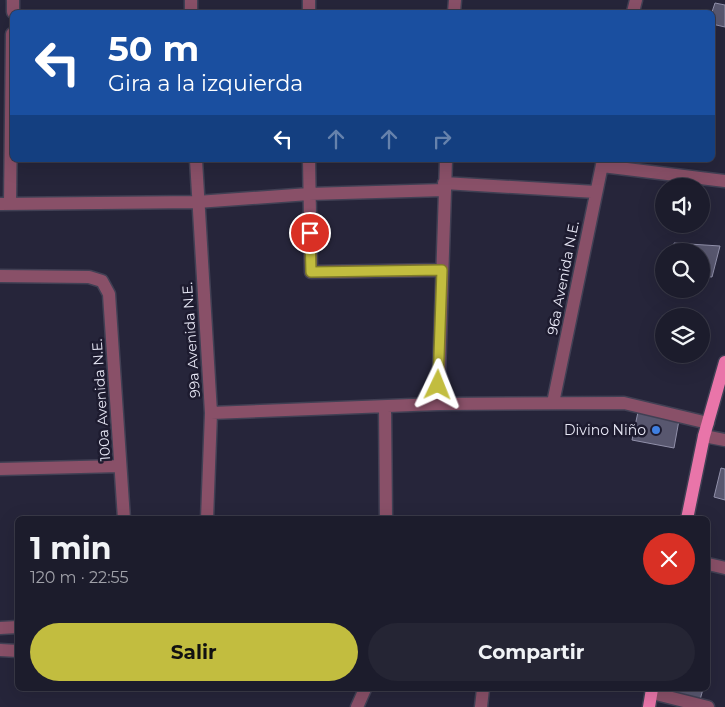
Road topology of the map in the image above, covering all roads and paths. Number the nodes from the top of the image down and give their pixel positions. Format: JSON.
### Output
{"nodes":[{"id":1,"x":10,"y":114,"type":"edge"},
{"id":2,"x":196,"y":162,"type":"edge"},
{"id":3,"x":310,"y":162,"type":"edge"},
{"id":4,"x":446,"y":162,"type":"edge"},
{"id":5,"x":602,"y":163,"type":"edge"},
{"id":6,"x":725,"y":181,"type":"edge"},
{"id":7,"x":444,"y":186,"type":"junction"},
{"id":8,"x":596,"y":192,"type":"junction"},
{"id":9,"x":310,"y":194,"type":"junction"},
{"id":10,"x":197,"y":202,"type":"junction"},
{"id":11,"x":5,"y":204,"type":"edge"},
{"id":12,"x":442,"y":270,"type":"junction"},
{"id":13,"x":0,"y":276,"type":"edge"},
{"id":14,"x":725,"y":362,"type":"edge"},
{"id":15,"x":554,"y":403,"type":"junction"},
{"id":16,"x":438,"y":404,"type":"junction"},
{"id":17,"x":385,"y":407,"type":"junction"},
{"id":18,"x":211,"y":413,"type":"junction"},
{"id":19,"x":706,"y":430,"type":"junction"},
{"id":20,"x":725,"y":440,"type":"edge"},
{"id":21,"x":120,"y":466,"type":"junction"},
{"id":22,"x":0,"y":469,"type":"edge"},
{"id":23,"x":124,"y":516,"type":"edge"},
{"id":24,"x":208,"y":516,"type":"edge"},
{"id":25,"x":386,"y":516,"type":"edge"},
{"id":26,"x":688,"y":516,"type":"edge"},
{"id":27,"x":710,"y":564,"type":"edge"},
{"id":28,"x":725,"y":568,"type":"edge"},
{"id":29,"x":15,"y":626,"type":"edge"},
{"id":30,"x":0,"y":628,"type":"edge"},
{"id":31,"x":0,"y":650,"type":"edge"},
{"id":32,"x":15,"y":651,"type":"edge"},
{"id":33,"x":363,"y":691,"type":"edge"},
{"id":34,"x":482,"y":691,"type":"edge"},
{"id":35,"x":652,"y":691,"type":"edge"},
{"id":36,"x":357,"y":707,"type":"edge"},
{"id":37,"x":481,"y":707,"type":"edge"},
{"id":38,"x":649,"y":707,"type":"edge"},
{"id":39,"x":708,"y":707,"type":"edge"}],
"edges":[{"from":1,"to":11,"type":"street"},
{"from":2,"to":10,"type":"street","name":"99a Avenida N.E."},
{"from":3,"to":9,"type":"street"},
{"from":4,"to":7,"type":"street"},
{"from":5,"to":6,"type":"street"},
{"from":5,"to":8,"type":"street","name":"96a Avenida N.E."},
{"from":7,"to":8,"type":"street"},
{"from":7,"to":9,"type":"street"},
{"from":7,"to":12,"type":"street"},
{"from":8,"to":15,"type":"street","name":"96a Avenida N.E."},
{"from":9,"to":10,"type":"street"},
{"from":9,"to":12,"type":"street"},
{"from":10,"to":11,"type":"street"},
{"from":10,"to":18,"type":"street","name":"99a Avenida N.E."},
{"from":12,"to":16,"type":"street"},
{"from":13,"to":21,"type":"street","name":"100a Avenida N.E."},
{"from":14,"to":19,"type":"main road"},
{"from":15,"to":16,"type":"street"},
{"from":15,"to":19,"type":"street"},
{"from":16,"to":17,"type":"street"},
{"from":17,"to":18,"type":"street"},
{"from":17,"to":25,"type":"street"},
{"from":18,"to":24,"type":"street","name":"99a Avenida N.E."},
{"from":19,"to":20,"type":"street"},
{"from":19,"to":26,"type":"main road"},
{"from":21,"to":22,"type":"street"},
{"from":21,"to":23,"type":"street","name":"100a Avenida N.E."},
{"from":27,"to":28,"type":"street"},
{"from":29,"to":30,"type":"street"},
{"from":31,"to":32,"type":"street"},
{"from":33,"to":36,"type":"street"},
{"from":34,"to":37,"type":"street"},
{"from":35,"to":38,"type":"main road"},
{"from":35,"to":39,"type":"street"}]}
